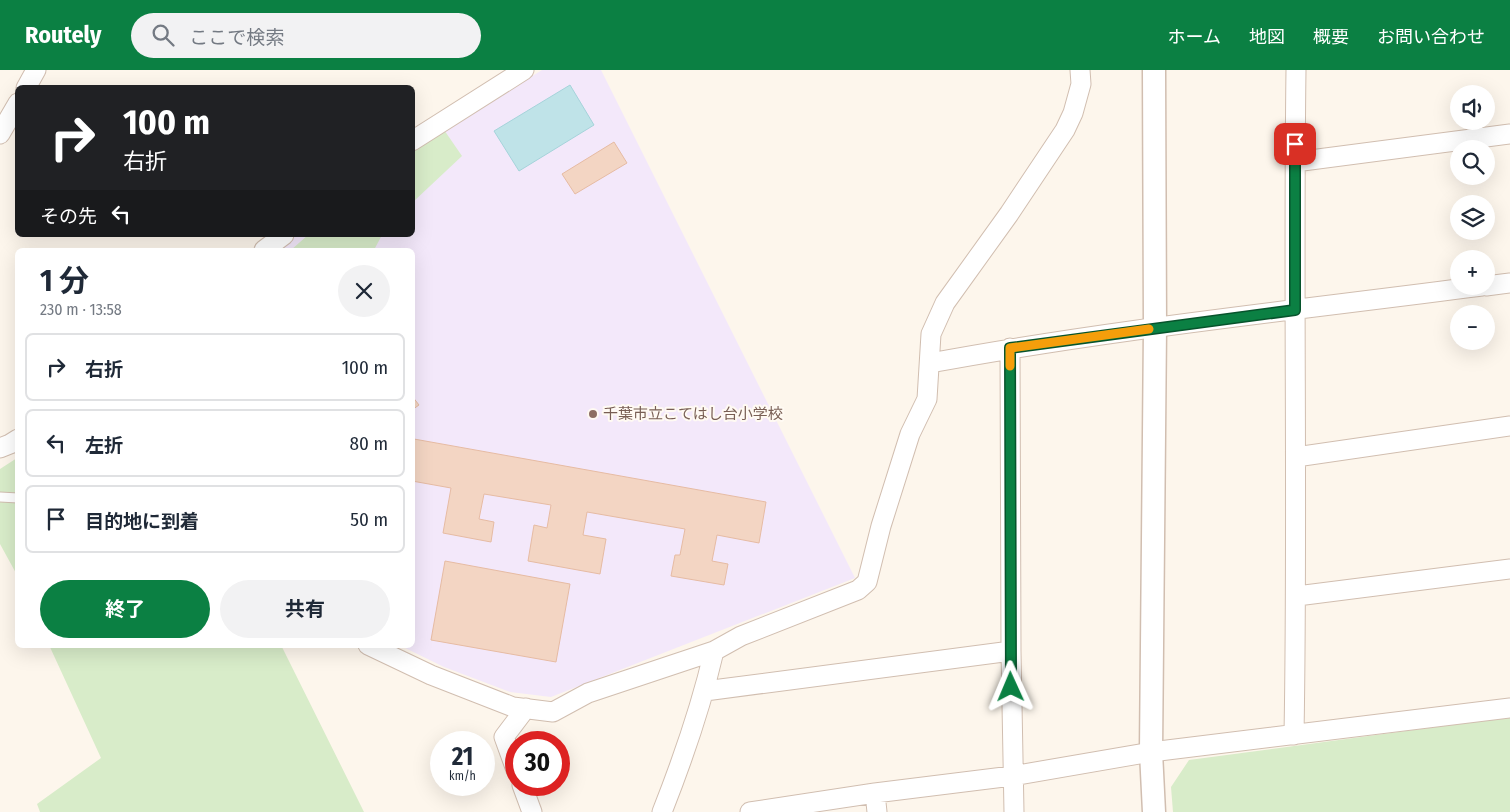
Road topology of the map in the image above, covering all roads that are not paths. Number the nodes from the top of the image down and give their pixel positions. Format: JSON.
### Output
{"nodes":[{"id":1,"x":36,"y":70,"type":"edge"},
{"id":2,"x":524,"y":70,"type":"edge"},
{"id":3,"x":1080,"y":70,"type":"edge"},
{"id":4,"x":1154,"y":70,"type":"edge"},
{"id":5,"x":1296,"y":70,"type":"edge"},
{"id":6,"x":28,"y":85,"type":"edge"},
{"id":7,"x":15,"y":108,"type":"edge"},
{"id":8,"x":0,"y":134,"type":"edge"},
{"id":9,"x":1510,"y":134,"type":"edge"},
{"id":10,"x":415,"y":139,"type":"edge"},
{"id":11,"x":1294,"y":162,"type":"junction"},
{"id":12,"x":281,"y":237,"type":"edge"},
{"id":13,"x":267,"y":248,"type":"edge"},
{"id":14,"x":1510,"y":283,"type":"edge"},
{"id":15,"x":1495,"y":285,"type":"edge"},
{"id":16,"x":1450,"y":290,"type":"edge"},
{"id":17,"x":1295,"y":310,"type":"junction"},
{"id":18,"x":1155,"y":328,"type":"junction"},
{"id":19,"x":1010,"y":348,"type":"junction"},
{"id":20,"x":930,"y":363,"type":"junction"},
{"id":21,"x":1510,"y":426,"type":"edge"},
{"id":22,"x":15,"y":440,"type":"edge"},
{"id":23,"x":0,"y":448,"type":"edge"},
{"id":24,"x":1296,"y":457,"type":"junction"},
{"id":25,"x":0,"y":497,"type":"edge"},
{"id":26,"x":15,"y":498,"type":"edge"},
{"id":27,"x":1510,"y":569,"type":"edge"},
{"id":28,"x":1297,"y":596,"type":"junction"},
{"id":29,"x":374,"y":648,"type":"edge"},
{"id":30,"x":1011,"y":651,"type":"junction"},
{"id":31,"x":714,"y":652,"type":"junction"},
{"id":32,"x":705,"y":691,"type":"junction"},
{"id":33,"x":526,"y":708,"type":"junction"},
{"id":34,"x":1510,"y":708,"type":"edge"},
{"id":35,"x":509,"y":731,"type":"edge"},
{"id":36,"x":1294,"y":735,"type":"junction"},
{"id":37,"x":1151,"y":752,"type":"junction"},
{"id":38,"x":1012,"y":776,"type":"junction"},
{"id":39,"x":874,"y":793,"type":"junction"},
{"id":40,"x":526,"y":796,"type":"edge"},
{"id":41,"x":532,"y":812,"type":"edge"},
{"id":42,"x":662,"y":812,"type":"edge"},
{"id":43,"x":750,"y":812,"type":"edge"},
{"id":44,"x":877,"y":812,"type":"edge"},
{"id":45,"x":1014,"y":812,"type":"edge"},
{"id":46,"x":1154,"y":812,"type":"edge"}],
"edges":[{"from":1,"to":6,"type":"street"},
{"from":2,"to":10,"type":"street"},
{"from":3,"to":20,"type":"street"},
{"from":4,"to":18,"type":"street"},
{"from":5,"to":11,"type":"street"},
{"from":7,"to":8,"type":"street"},
{"from":9,"to":11,"type":"street"},
{"from":11,"to":17,"type":"street"},
{"from":12,"to":13,"type":"street"},
{"from":14,"to":15,"type":"street"},
{"from":16,"to":17,"type":"street"},
{"from":17,"to":18,"type":"street"},
{"from":17,"to":24,"type":"street"},
{"from":18,"to":19,"type":"street"},
{"from":18,"to":37,"type":"street"},
{"from":19,"to":20,"type":"street"},
{"from":19,"to":30,"type":"street"},
{"from":20,"to":31,"type":"street"},
{"from":21,"to":24,"type":"street"},
{"from":22,"to":23,"type":"street"},
{"from":24,"to":28,"type":"street"},
{"from":25,"to":26,"type":"lane"},
{"from":27,"to":28,"type":"street"},
{"from":28,"to":36,"type":"street"},
{"from":29,"to":33,"type":"street"},
{"from":30,"to":32,"type":"street"},
{"from":30,"to":38,"type":"street"},
{"from":31,"to":32,"type":"street"},
{"from":31,"to":33,"type":"street"},
{"from":32,"to":42,"type":"street"},
{"from":33,"to":35,"type":"street"},
{"from":34,"to":36,"type":"street"},
{"from":36,"to":37,"type":"street"},
{"from":37,"to":38,"type":"street"},
{"from":37,"to":46,"type":"street"},
{"from":38,"to":39,"type":"street"},
{"from":38,"to":45,"type":"street"},
{"from":39,"to":43,"type":"street"},
{"from":39,"to":44,"type":"street"},
{"from":40,"to":41,"type":"street"}]}
